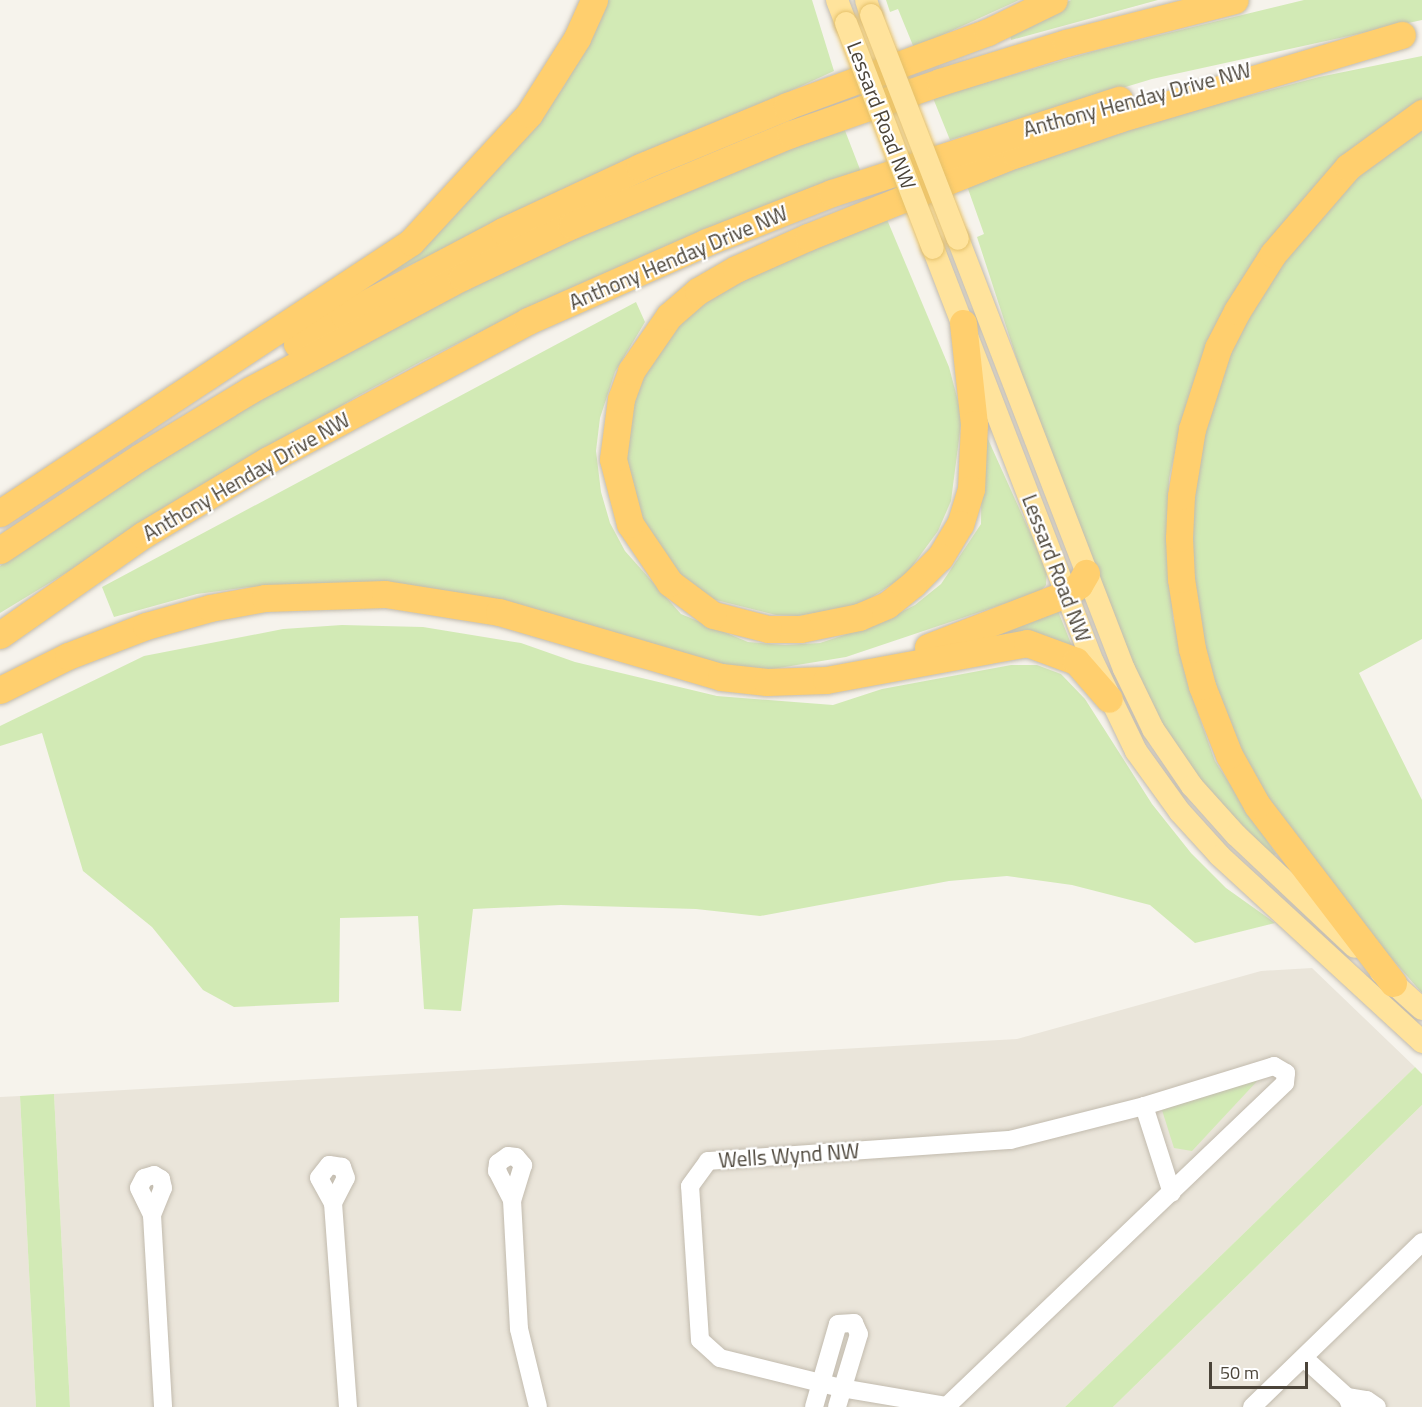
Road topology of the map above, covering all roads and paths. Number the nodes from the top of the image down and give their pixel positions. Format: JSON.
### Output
{"nodes":[{"id":1,"x":594,"y":0,"type":"edge"},
{"id":2,"x":837,"y":0,"type":"edge"},
{"id":3,"x":1053,"y":0,"type":"edge"},
{"id":4,"x":1235,"y":0,"type":"edge"},
{"id":5,"x":869,"y":7,"type":"edge"},
{"id":6,"x":1412,"y":34,"type":"edge"},
{"id":7,"x":1422,"y":113,"type":"edge"},
{"id":8,"x":963,"y":323,"type":"junction"},
{"id":9,"x":140,"y":457,"type":"junction"},
{"id":10,"x":0,"y":513,"type":"edge"},
{"id":11,"x":0,"y":550,"type":"edge"},
{"id":12,"x":1086,"y":573,"type":"junction"},
{"id":13,"x":1066,"y":594,"type":"junction"},
{"id":14,"x":0,"y":635,"type":"edge"},
{"id":15,"x":856,"y":673,"type":"junction"},
{"id":16,"x":0,"y":690,"type":"edge"},
{"id":17,"x":1109,"y":699,"type":"junction"},
{"id":18,"x":1393,"y":983,"type":"junction"},
{"id":19,"x":1422,"y":1010,"type":"edge"},
{"id":20,"x":1422,"y":1042,"type":"edge"},
{"id":21,"x":1144,"y":1106,"type":"junction"},
{"id":22,"x":1172,"y":1193,"type":"junction"},
{"id":23,"x":512,"y":1200,"type":"dead end"},
{"id":24,"x":333,"y":1203,"type":"dead end"},
{"id":25,"x":152,"y":1215,"type":"dead end"},
{"id":26,"x":1422,"y":1242,"type":"edge"},
{"id":27,"x":1304,"y":1358,"type":"junction"},
{"id":28,"x":819,"y":1381,"type":"junction"},
{"id":29,"x":841,"y":1388,"type":"junction"},
{"id":30,"x":1349,"y":1402,"type":"edge"},
{"id":31,"x":163,"y":1407,"type":"edge"},
{"id":32,"x":348,"y":1407,"type":"edge"},
{"id":33,"x":538,"y":1407,"type":"edge"},
{"id":34,"x":814,"y":1407,"type":"edge"},
{"id":35,"x":837,"y":1407,"type":"edge"},
{"id":36,"x":1252,"y":1407,"type":"edge"},
{"id":37,"x":1377,"y":1407,"type":"edge"}],
"edges":[{"from":1,"to":10,"type":"highway"},
{"from":2,"to":8,"type":"main road","name":"Lessard Road NW","bridge":true},
{"from":3,"to":9,"type":"highway"},
{"from":4,"to":9,"type":"highway"},
{"from":5,"to":12,"type":"main road","name":"Lessard Road NW","bridge":true},
{"from":6,"to":8,"type":"highway"},
{"from":6,"to":14,"type":"highway","name":"Anthony Henday Drive NW"},
{"from":7,"to":18,"type":"highway"},
{"from":8,"to":13,"type":"main road","name":"Lessard Road NW"},
{"from":9,"to":11,"type":"highway"},
{"from":12,"to":13,"type":"highway"},
{"from":12,"to":18,"type":"main road","name":"Lessard Road NW"},
{"from":13,"to":15,"type":"highway"},
{"from":13,"to":17,"type":"main road","name":"Lessard Road NW"},
{"from":15,"to":16,"type":"highway"},
{"from":15,"to":17,"type":"highway"},
{"from":17,"to":20,"type":"main road","name":"Lessard Road NW"},
{"from":18,"to":19,"type":"main road","name":"Lessard Road NW"},
{"from":21,"to":22,"type":"street"},
{"from":21,"to":22,"type":"street","name":"Wells Wynd NW"},
{"from":21,"to":28,"type":"street","name":"Wells Wynd NW"},
{"from":22,"to":29,"type":"street","name":"Wells Wynd NW"},
{"from":23,"to":33,"type":"street"},
{"from":24,"to":32,"type":"street"},
{"from":25,"to":31,"type":"street"},
{"from":26,"to":27,"type":"street"},
{"from":27,"to":30,"type":"street"},
{"from":27,"to":36,"type":"street"},
{"from":28,"to":29,"type":"street","name":"Wells Wynd NW"},
{"from":28,"to":29,"type":"street"},
{"from":28,"to":34,"type":"street"},
{"from":29,"to":35,"type":"street"},
{"from":30,"to":37,"type":"street"}]}
